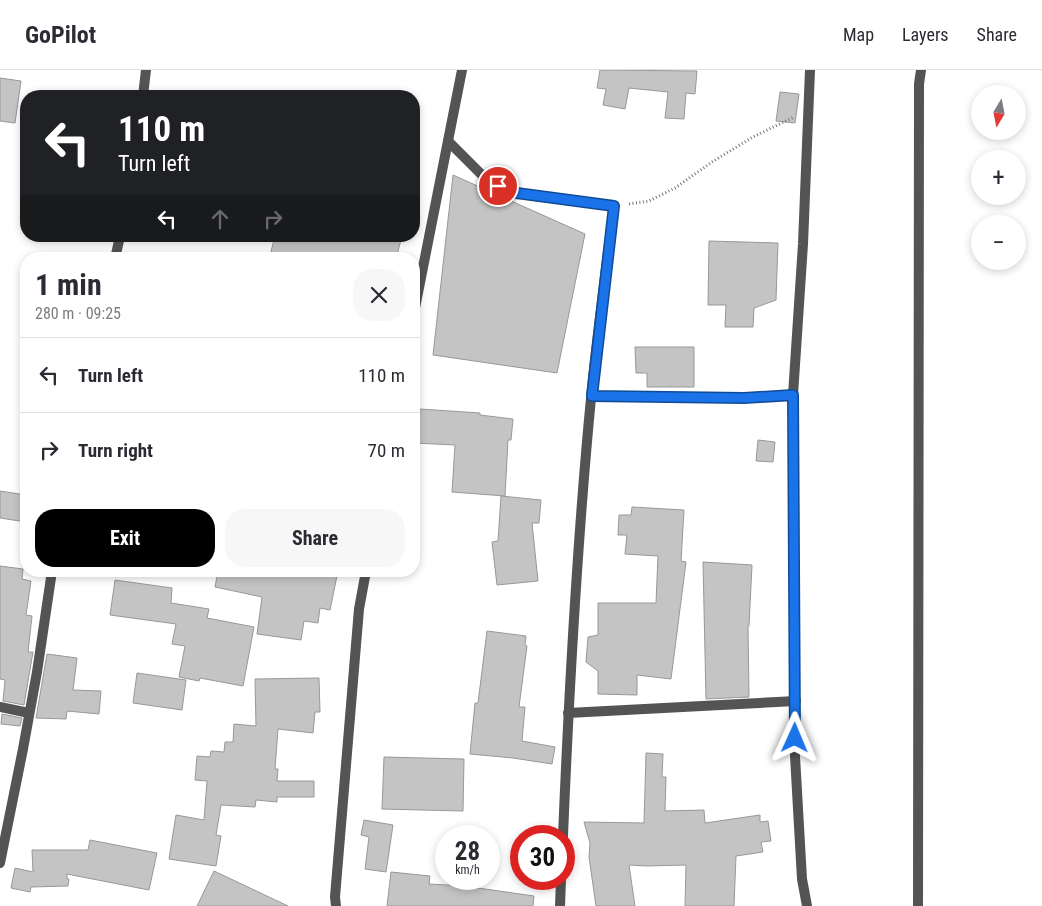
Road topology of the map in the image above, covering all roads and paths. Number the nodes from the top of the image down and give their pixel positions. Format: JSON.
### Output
{"nodes":[{"id":1,"x":146,"y":70,"type":"edge"},
{"id":2,"x":462,"y":70,"type":"edge"},
{"id":3,"x":810,"y":70,"type":"edge"},
{"id":4,"x":921,"y":70,"type":"edge"},
{"id":5,"x":144,"y":90,"type":"edge"},
{"id":6,"x":808,"y":110,"type":"junction"},
{"id":7,"x":448,"y":141,"type":"junction"},
{"id":8,"x":614,"y":206,"type":"junction"},
{"id":9,"x":420,"y":283,"type":"edge"},
{"id":10,"x":793,"y":395,"type":"junction"},
{"id":11,"x":592,"y":396,"type":"junction"},
{"id":12,"x":51,"y":577,"type":"edge"},
{"id":13,"x":365,"y":577,"type":"edge"},
{"id":14,"x":796,"y":701,"type":"junction"},
{"id":15,"x":0,"y":707,"type":"edge"},
{"id":16,"x":29,"y":713,"type":"junction"},
{"id":17,"x":568,"y":713,"type":"junction"},
{"id":18,"x":563,"y":825,"type":"edge"},
{"id":19,"x":0,"y":863,"type":"edge"},
{"id":20,"x":561,"y":890,"type":"edge"},
{"id":21,"x":336,"y":906,"type":"edge"},
{"id":22,"x":560,"y":906,"type":"edge"},
{"id":23,"x":807,"y":906,"type":"edge"},
{"id":24,"x":918,"y":906,"type":"edge"}],
"edges":[{"from":1,"to":5,"type":"street"},
{"from":2,"to":7,"type":"street"},
{"from":3,"to":6,"type":"street"},
{"from":4,"to":24,"type":"street"},
{"from":6,"to":8,"type":"path"},
{"from":6,"to":10,"type":"street"},
{"from":7,"to":8,"type":"street"},
{"from":7,"to":9,"type":"street"},
{"from":8,"to":11,"type":"street"},
{"from":10,"to":11,"type":"street"},
{"from":10,"to":14,"type":"street"},
{"from":11,"to":17,"type":"street"},
{"from":12,"to":16,"type":"street"},
{"from":13,"to":21,"type":"street"},
{"from":14,"to":17,"type":"street"},
{"from":14,"to":23,"type":"street"},
{"from":15,"to":16,"type":"street"},
{"from":16,"to":19,"type":"street"},
{"from":17,"to":18,"type":"street"},
{"from":20,"to":22,"type":"street"}]}
